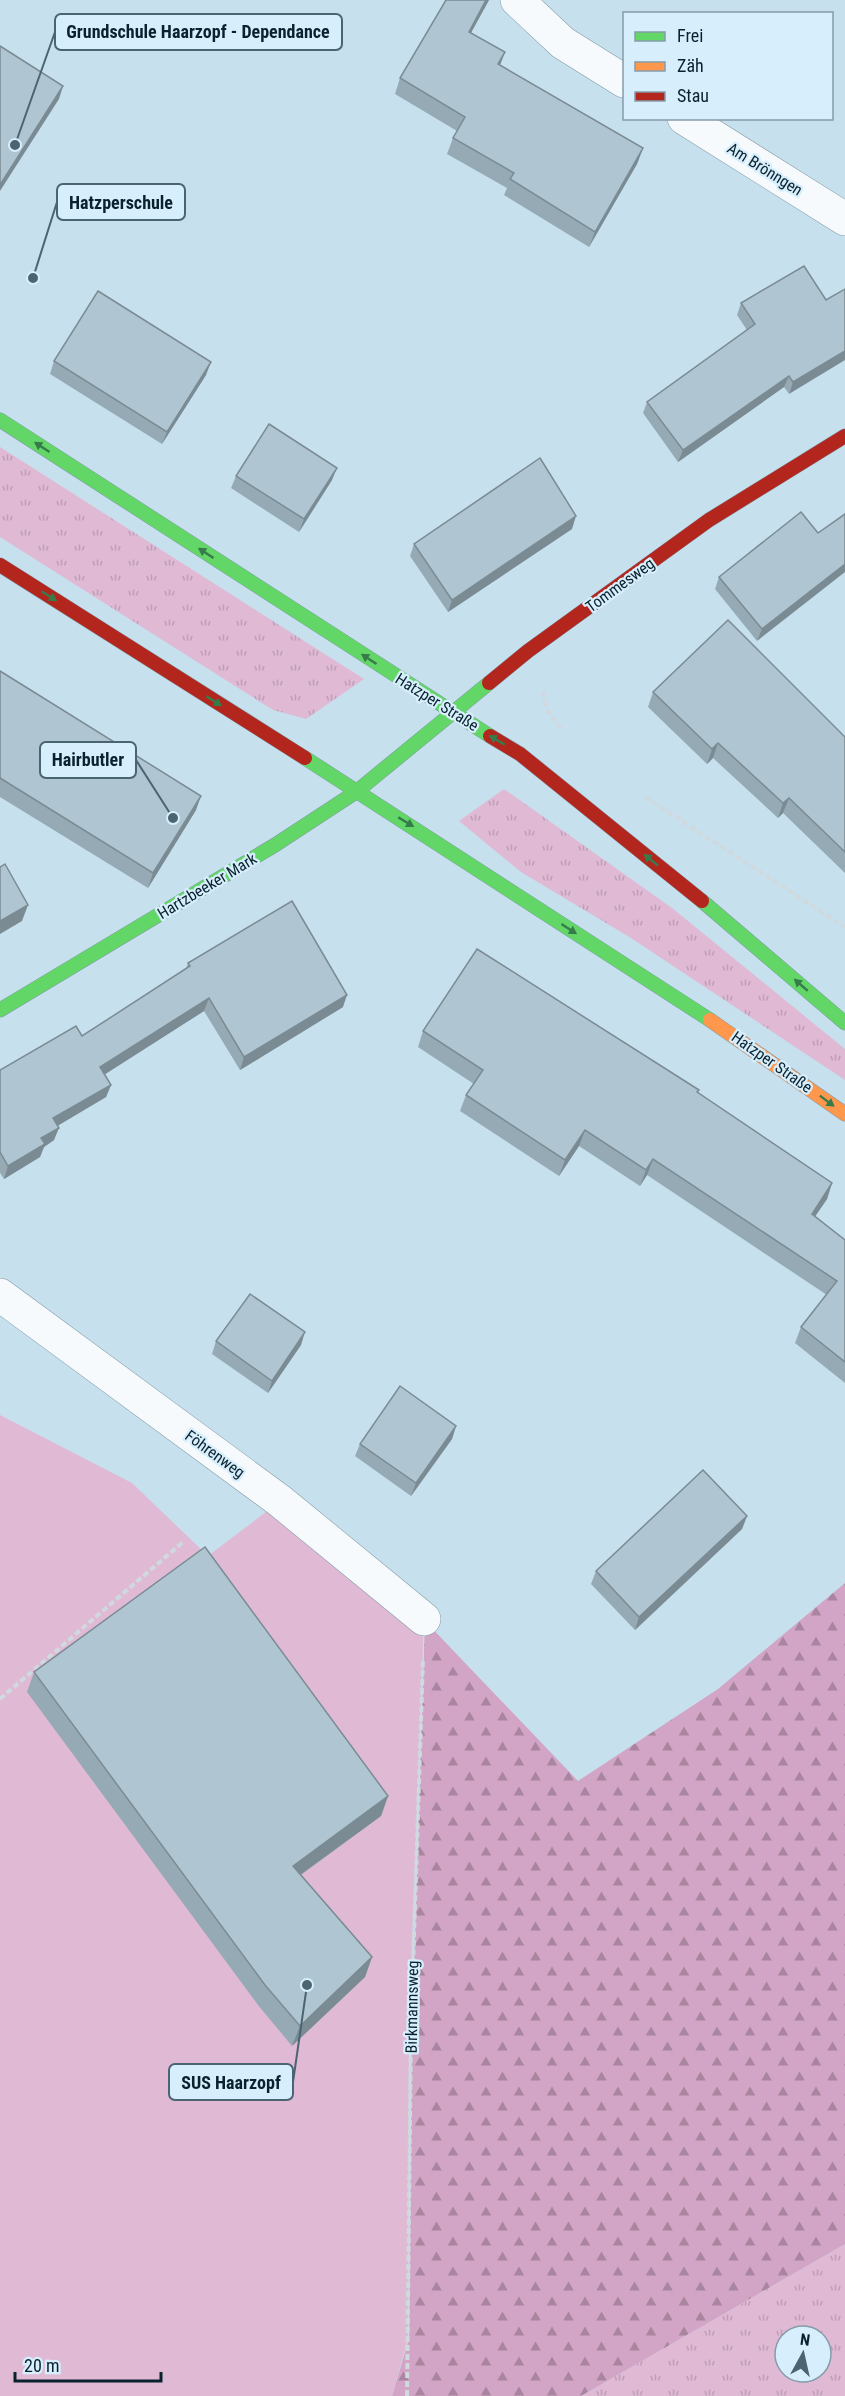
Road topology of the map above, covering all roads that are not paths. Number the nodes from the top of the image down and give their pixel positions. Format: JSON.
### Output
{"nodes":[{"id":1,"x":517,"y":0,"type":"edge"},
{"id":2,"x":623,"y":80,"type":"edge"},
{"id":3,"x":687,"y":120,"type":"edge"},
{"id":4,"x":845,"y":219,"type":"edge"},
{"id":5,"x":0,"y":420,"type":"edge"},
{"id":6,"x":845,"y":436,"type":"edge"},
{"id":7,"x":0,"y":565,"type":"edge"},
{"id":8,"x":454,"y":714,"type":"junction"},
{"id":9,"x":407,"y":752,"type":"joint"},
{"id":10,"x":356,"y":792,"type":"junction"},
{"id":11,"x":0,"y":1010,"type":"edge"},
{"id":12,"x":845,"y":1023,"type":"edge"},
{"id":13,"x":845,"y":1114,"type":"edge"},
{"id":14,"x":0,"y":1295,"type":"edge"},
{"id":15,"x":424,"y":1619,"type":"road end"}],
"edges":[{"from":1,"to":2,"type":"street"},
{"from":3,"to":4,"type":"street","name":"Am Brönngen"},
{"from":8,"to":5,"type":"main road","name":"Hatzper Straße","one_way":true},
{"from":6,"to":8,"type":"main road","name":"Tommesweg"},
{"from":7,"to":10,"type":"main road","name":"Hatzper Straße","one_way":true},
{"from":8,"to":9,"type":"main road","name":"Tommesweg"},
{"from":12,"to":8,"type":"main road","name":"Hatzper Straße","one_way":true},
{"from":9,"to":10,"type":"main road","name":"Hartzbeeker Mark"},
{"from":10,"to":11,"type":"main road","name":"Hartzbeeker Mark"},
{"from":10,"to":13,"type":"main road","name":"Hatzper Straße","one_way":true},
{"from":14,"to":15,"type":"street","name":"Föhrenweg"}]}
